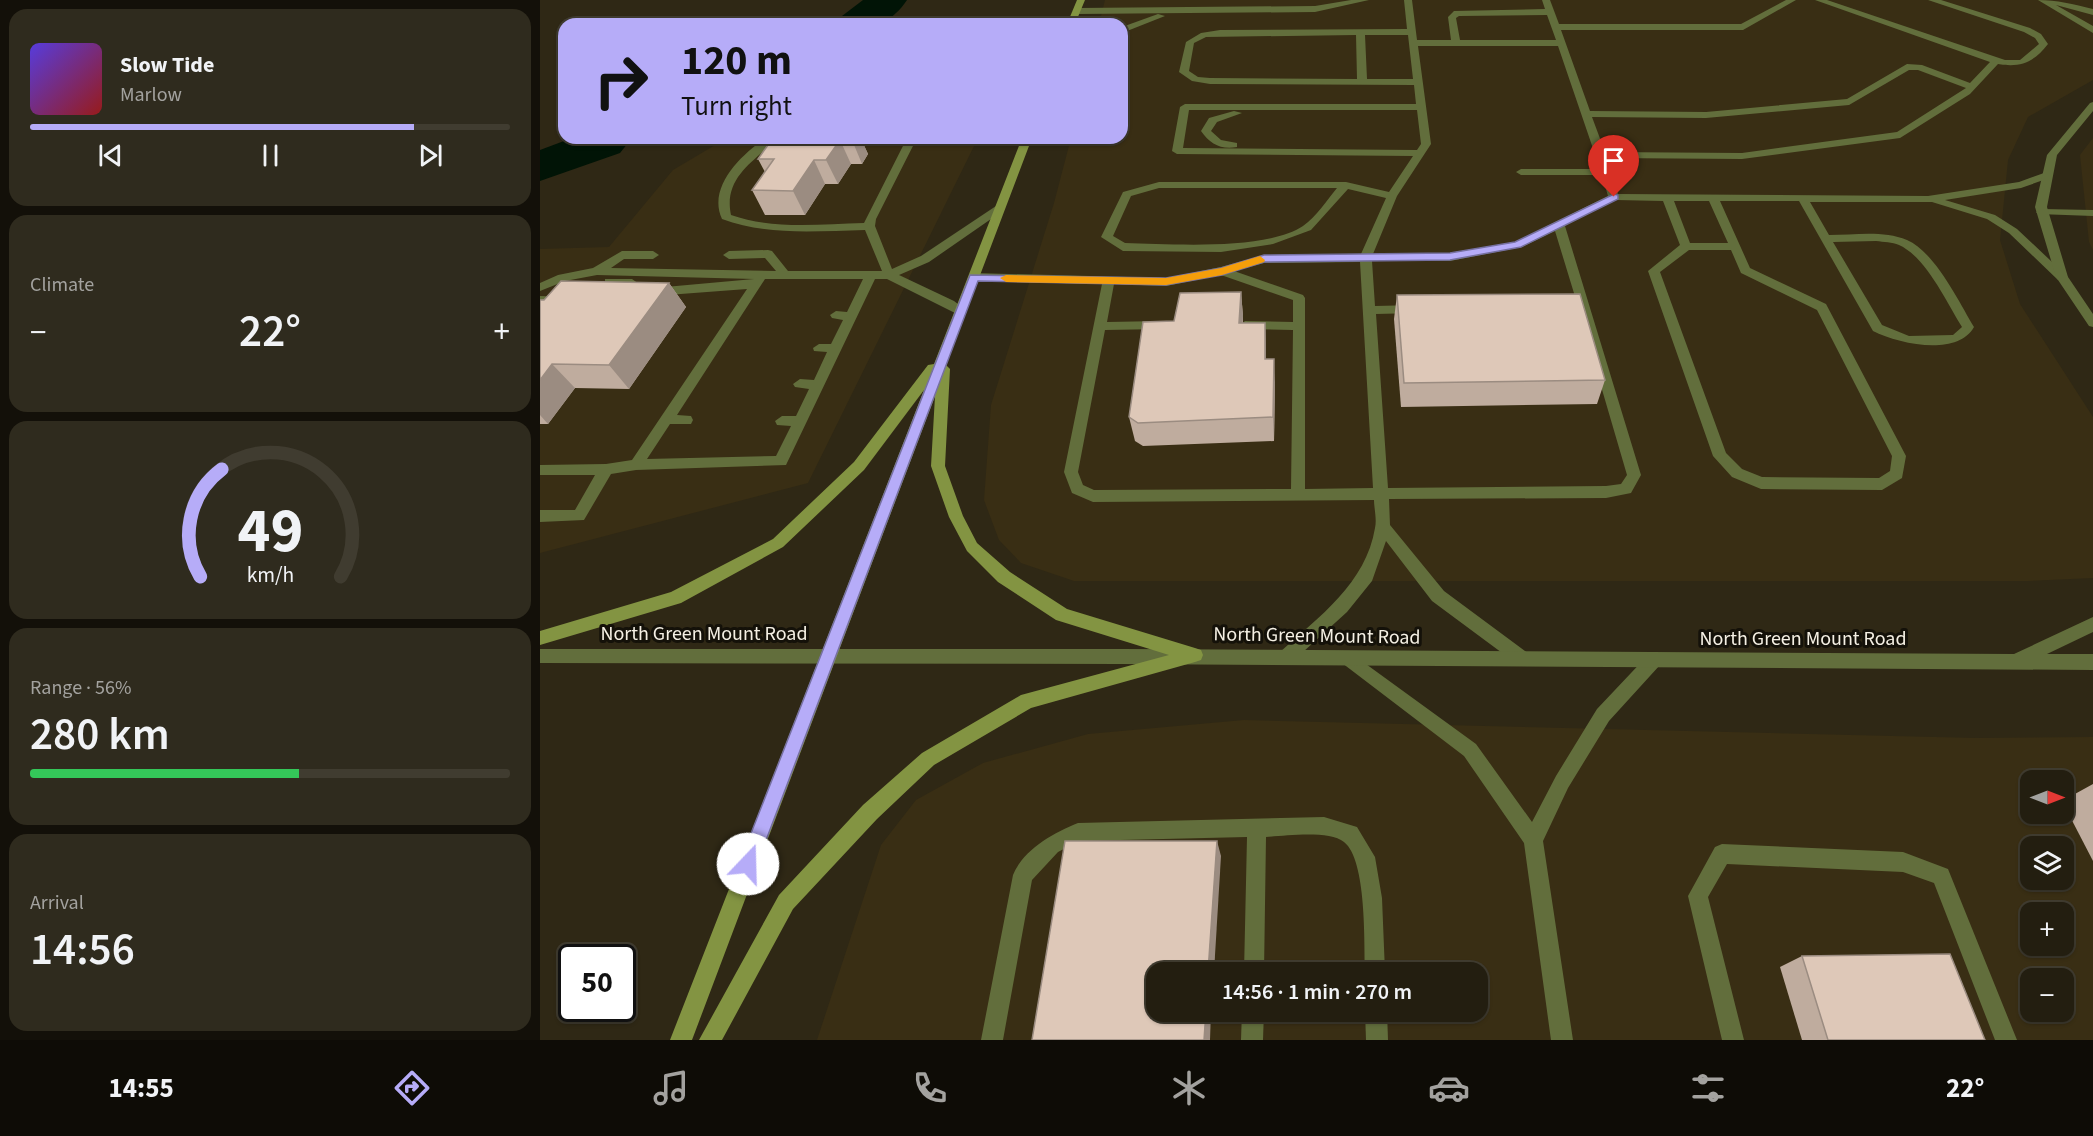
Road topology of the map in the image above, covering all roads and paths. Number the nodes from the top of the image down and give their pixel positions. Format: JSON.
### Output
{"nodes":[{"id":1,"x":1081,"y":0,"type":"edge"},
{"id":2,"x":1143,"y":0,"type":"edge"},
{"id":3,"x":1365,"y":0,"type":"edge"},
{"id":4,"x":1408,"y":0,"type":"edge"},
{"id":5,"x":1546,"y":0,"type":"edge"},
{"id":6,"x":1792,"y":0,"type":"edge"},
{"id":7,"x":1819,"y":0,"type":"edge"},
{"id":8,"x":1852,"y":0,"type":"edge"},
{"id":9,"x":1932,"y":0,"type":"edge"},
{"id":10,"x":2042,"y":0,"type":"edge"},
{"id":11,"x":2048,"y":0,"type":"edge"},
{"id":12,"x":1838,"y":7,"type":"junction"},
{"id":13,"x":2078,"y":7,"type":"junction"},
{"id":14,"x":2093,"y":8,"type":"edge"},
{"id":15,"x":1186,"y":10,"type":"junction"},
{"id":16,"x":1077,"y":11,"type":"junction"},
{"id":17,"x":1550,"y":12,"type":"junction"},
{"id":18,"x":2093,"y":12,"type":"edge"},
{"id":19,"x":1074,"y":18,"type":"edge"},
{"id":20,"x":1128,"y":27,"type":"edge"},
{"id":21,"x":1555,"y":27,"type":"junction"},
{"id":22,"x":2093,"y":30,"type":"edge"},
{"id":23,"x":1360,"y":32,"type":"junction"},
{"id":24,"x":1413,"y":38,"type":"junction"},
{"id":25,"x":1456,"y":43,"type":"junction"},
{"id":26,"x":1561,"y":43,"type":"junction"},
{"id":27,"x":1996,"y":61,"type":"junction"},
{"id":28,"x":1362,"y":82,"type":"junction"},
{"id":29,"x":1418,"y":82,"type":"junction"},
{"id":30,"x":1972,"y":87,"type":"junction"},
{"id":31,"x":2093,"y":105,"type":"edge"},
{"id":32,"x":1338,"y":107,"type":"junction"},
{"id":33,"x":1422,"y":107,"type":"junction"},
{"id":34,"x":1586,"y":114,"type":"junction"},
{"id":35,"x":764,"y":144,"type":"edge"},
{"id":36,"x":909,"y":144,"type":"edge"},
{"id":37,"x":1025,"y":144,"type":"edge"},
{"id":38,"x":1354,"y":152,"type":"junction"},
{"id":39,"x":1421,"y":153,"type":"junction"},
{"id":40,"x":1601,"y":155,"type":"junction"},
{"id":41,"x":1521,"y":172,"type":"dead end"},
{"id":42,"x":1606,"y":172,"type":"junction"},
{"id":43,"x":2048,"y":175,"type":"junction"},
{"id":44,"x":1346,"y":185,"type":"junction"},
{"id":45,"x":1392,"y":196,"type":"junction"},
{"id":46,"x":1614,"y":197,"type":"junction"},
{"id":47,"x":1667,"y":197,"type":"junction"},
{"id":48,"x":1713,"y":197,"type":"junction"},
{"id":49,"x":1802,"y":198,"type":"junction"},
{"id":50,"x":1928,"y":199,"type":"junction"},
{"id":51,"x":1000,"y":208,"type":"junction"},
{"id":52,"x":2042,"y":212,"type":"junction"},
{"id":53,"x":2093,"y":213,"type":"edge"},
{"id":54,"x":1559,"y":224,"type":"junction"},
{"id":55,"x":869,"y":226,"type":"junction"},
{"id":56,"x":1826,"y":239,"type":"junction"},
{"id":57,"x":1686,"y":246,"type":"junction"},
{"id":58,"x":1735,"y":247,"type":"junction"},
{"id":59,"x":653,"y":255,"type":"dead end"},
{"id":60,"x":729,"y":255,"type":"dead end"},
{"id":61,"x":1366,"y":257,"type":"junction"},
{"id":62,"x":1222,"y":271,"type":"junction"},
{"id":63,"x":785,"y":275,"type":"junction"},
{"id":64,"x":871,"y":275,"type":"junction"},
{"id":65,"x":889,"y":275,"type":"junction"},
{"id":66,"x":974,"y":277,"type":"junction"},
{"id":67,"x":2062,"y":278,"type":"junction"},
{"id":68,"x":602,"y":279,"type":"junction"},
{"id":69,"x":759,"y":279,"type":"junction"},
{"id":70,"x":1108,"y":282,"type":"junction"},
{"id":71,"x":644,"y":292,"type":"junction"},
{"id":72,"x":541,"y":295,"type":"edge"},
{"id":73,"x":626,"y":296,"type":"edge"},
{"id":74,"x":576,"y":301,"type":"edge"},
{"id":75,"x":1548,"y":307,"type":"edge"},
{"id":76,"x":1584,"y":307,"type":"junction"},
{"id":77,"x":1429,"y":309,"type":"edge"},
{"id":78,"x":1370,"y":310,"type":"junction"},
{"id":79,"x":961,"y":311,"type":"junction"},
{"id":80,"x":836,"y":315,"type":"dead end"},
{"id":81,"x":852,"y":316,"type":"junction"},
{"id":82,"x":2093,"y":323,"type":"edge"},
{"id":83,"x":1242,"y":325,"type":"edge"},
{"id":84,"x":1100,"y":326,"type":"junction"},
{"id":85,"x":1170,"y":326,"type":"edge"},
{"id":86,"x":1298,"y":326,"type":"junction"},
{"id":87,"x":819,"y":348,"type":"dead end"},
{"id":88,"x":836,"y":348,"type":"junction"},
{"id":89,"x":713,"y":349,"type":"junction"},
{"id":90,"x":728,"y":349,"type":"dead end"},
{"id":91,"x":944,"y":353,"type":"junction"},
{"id":92,"x":690,"y":383,"type":"junction"},
{"id":93,"x":706,"y":383,"type":"dead end"},
{"id":94,"x":801,"y":384,"type":"dead end"},
{"id":95,"x":818,"y":385,"type":"junction"},
{"id":96,"x":666,"y":419,"type":"junction"},
{"id":97,"x":686,"y":420,"type":"dead end"},
{"id":98,"x":782,"y":421,"type":"dead end"},
{"id":99,"x":801,"y":421,"type":"junction"},
{"id":100,"x":636,"y":465,"type":"junction"},
{"id":101,"x":540,"y":470,"type":"edge"},
{"id":102,"x":606,"y":470,"type":"junction"},
{"id":103,"x":1381,"y":493,"type":"junction"},
{"id":104,"x":1298,"y":494,"type":"junction"},
{"id":105,"x":540,"y":516,"type":"edge"},
{"id":106,"x":1383,"y":527,"type":"junction"},
{"id":107,"x":2093,"y":624,"type":"edge"},
{"id":108,"x":540,"y":638,"type":"edge"},
{"id":109,"x":829,"y":655,"type":"junction"},
{"id":110,"x":1196,"y":655,"type":"junction"},
{"id":111,"x":540,"y":656,"type":"edge"},
{"id":112,"x":1286,"y":657,"type":"junction"},
{"id":113,"x":1348,"y":658,"type":"junction"},
{"id":114,"x":1523,"y":659,"type":"junction"},
{"id":115,"x":1653,"y":660,"type":"junction"},
{"id":116,"x":2015,"y":661,"type":"junction"},
{"id":117,"x":2093,"y":662,"type":"edge"},
{"id":118,"x":1257,"y":828,"type":"junction"},
{"id":119,"x":1533,"y":840,"type":"junction"},
{"id":120,"x":1254,"y":962,"type":"edge"},
{"id":121,"x":1375,"y":962,"type":"edge"},
{"id":122,"x":1253,"y":1022,"type":"edge"},
{"id":123,"x":1376,"y":1022,"type":"edge"},
{"id":124,"x":681,"y":1040,"type":"edge"},
{"id":125,"x":710,"y":1040,"type":"edge"},
{"id":126,"x":992,"y":1040,"type":"edge"},
{"id":127,"x":1252,"y":1040,"type":"edge"},
{"id":128,"x":1377,"y":1040,"type":"edge"},
{"id":129,"x":1562,"y":1040,"type":"edge"},
{"id":130,"x":1733,"y":1040,"type":"edge"},
{"id":131,"x":2006,"y":1040,"type":"edge"}],
"edges":[{"from":1,"to":16,"type":"main road"},
{"from":2,"to":15,"type":"street"},
{"from":3,"to":15,"type":"street"},
{"from":4,"to":24,"type":"street"},
{"from":5,"to":17,"type":"street"},
{"from":6,"to":21,"type":"street"},
{"from":7,"to":12,"type":"street"},
{"from":8,"to":12,"type":"street"},
{"from":9,"to":27,"type":"street"},
{"from":10,"to":22,"type":"street"},
{"from":11,"to":13,"type":"street"},
{"from":12,"to":27,"type":"street"},
{"from":13,"to":14,"type":"street"},
{"from":13,"to":18,"type":"street"},
{"from":15,"to":16,"type":"street"},
{"from":15,"to":20,"type":"street"},
{"from":16,"to":19,"type":"main road"},
{"from":17,"to":21,"type":"street"},
{"from":17,"to":25,"type":"street"},
{"from":21,"to":26,"type":"street"},
{"from":23,"to":24,"type":"street"},
{"from":23,"to":28,"type":"street"},
{"from":23,"to":28,"type":"street"},
{"from":24,"to":25,"type":"street"},
{"from":24,"to":29,"type":"street"},
{"from":25,"to":26,"type":"street"},
{"from":26,"to":34,"type":"street"},
{"from":27,"to":30,"type":"street"},
{"from":28,"to":29,"type":"street"},
{"from":29,"to":33,"type":"street"},
{"from":30,"to":34,"type":"street"},
{"from":30,"to":40,"type":"street"},
{"from":31,"to":43,"type":"street"},
{"from":32,"to":33,"type":"street"},
{"from":32,"to":38,"type":"street"},
{"from":32,"to":38,"type":"street"},
{"from":33,"to":39,"type":"street"},
{"from":34,"to":40,"type":"street"},
{"from":35,"to":55,"type":"street"},
{"from":36,"to":55,"type":"street"},
{"from":37,"to":51,"type":"main road"},
{"from":38,"to":39,"type":"street"},
{"from":39,"to":45,"type":"street"},
{"from":40,"to":42,"type":"street"},
{"from":41,"to":42,"type":"street"},
{"from":42,"to":46,"type":"street"},
{"from":43,"to":50,"type":"street"},
{"from":43,"to":52,"type":"street"},
{"from":44,"to":44,"type":"street"},
{"from":44,"to":45,"type":"street"},
{"from":45,"to":61,"type":"street"},
{"from":46,"to":47,"type":"street"},
{"from":46,"to":54,"type":"street"},
{"from":47,"to":48,"type":"street"},
{"from":47,"to":57,"type":"street"},
{"from":48,"to":49,"type":"street"},
{"from":48,"to":58,"type":"street"},
{"from":49,"to":50,"type":"street"},
{"from":49,"to":56,"type":"street"},
{"from":50,"to":67,"type":"street"},
{"from":51,"to":65,"type":"street"},
{"from":51,"to":66,"type":"main road"},
{"from":52,"to":53,"type":"street"},
{"from":52,"to":67,"type":"street"},
{"from":54,"to":61,"type":"street"},
{"from":54,"to":76,"type":"street"},
{"from":55,"to":65,"type":"street"},
{"from":56,"to":56,"type":"street"},
{"from":57,"to":58,"type":"street"},
{"from":57,"to":58,"type":"street"},
{"from":59,"to":68,"type":"street"},
{"from":60,"to":63,"type":"street"},
{"from":61,"to":62,"type":"street"},
{"from":61,"to":78,"type":"street"},
{"from":62,"to":70,"type":"street"},
{"from":62,"to":86,"type":"street"},
{"from":63,"to":64,"type":"street"},
{"from":63,"to":69,"type":"street"},
{"from":64,"to":65,"type":"street"},
{"from":64,"to":81,"type":"street"},
{"from":65,"to":79,"type":"street"},
{"from":66,"to":70,"type":"street"},
{"from":66,"to":79,"type":"main road"},
{"from":67,"to":82,"type":"street"},
{"from":68,"to":69,"type":"street"},
{"from":68,"to":71,"type":"street"},
{"from":68,"to":72,"type":"street"},
{"from":69,"to":71,"type":"street"},
{"from":69,"to":89,"type":"street"},
{"from":70,"to":84,"type":"street"},
{"from":71,"to":73,"type":"street"},
{"from":72,"to":74,"type":"street"},
{"from":75,"to":76,"type":"street"},
{"from":76,"to":103,"type":"street"},
{"from":77,"to":78,"type":"street"},
{"from":78,"to":103,"type":"street"},
{"from":79,"to":91,"type":"main road"},
{"from":80,"to":81,"type":"street"},
{"from":81,"to":88,"type":"street"},
{"from":83,"to":86,"type":"street"},
{"from":84,"to":85,"type":"street"},
{"from":84,"to":104,"type":"street"},
{"from":86,"to":104,"type":"street"},
{"from":87,"to":88,"type":"street"},
{"from":88,"to":95,"type":"street"},
{"from":89,"to":90,"type":"street"},
{"from":89,"to":92,"type":"street"},
{"from":91,"to":108,"type":"main road"},
{"from":91,"to":109,"type":"main road"},
{"from":91,"to":110,"type":"main road"},
{"from":92,"to":93,"type":"street"},
{"from":92,"to":96,"type":"street"},
{"from":94,"to":95,"type":"street"},
{"from":95,"to":99,"type":"street"},
{"from":96,"to":97,"type":"street"},
{"from":96,"to":100,"type":"street"},
{"from":98,"to":99,"type":"street"},
{"from":99,"to":100,"type":"street"},
{"from":100,"to":102,"type":"street"},
{"from":101,"to":102,"type":"street"},
{"from":102,"to":105,"type":"street"},
{"from":103,"to":104,"type":"street"},
{"from":103,"to":106,"type":"street"},
{"from":106,"to":112,"type":"street"},
{"from":106,"to":114,"type":"street"},
{"from":107,"to":116,"type":"street"},
{"from":109,"to":110,"type":"street","name":"North Green Mount Road"},
{"from":109,"to":111,"type":"street","name":"North Green Mount Road"},
{"from":109,"to":124,"type":"main road"},
{"from":110,"to":112,"type":"street","name":"North Green Mount Road"},
{"from":110,"to":125,"type":"main road"},
{"from":112,"to":113,"type":"street","name":"North Green Mount Road"},
{"from":113,"to":114,"type":"street","name":"North Green Mount Road"},
{"from":113,"to":119,"type":"street"},
{"from":114,"to":115,"type":"street","name":"North Green Mount Road"},
{"from":115,"to":116,"type":"street","name":"North Green Mount Road"},
{"from":115,"to":119,"type":"street"},
{"from":116,"to":117,"type":"street","name":"North Green Mount Road"},
{"from":118,"to":120,"type":"street"},
{"from":118,"to":121,"type":"street"},
{"from":118,"to":126,"type":"street"},
{"from":119,"to":129,"type":"street"},
{"from":122,"to":127,"type":"street"},
{"from":123,"to":128,"type":"street"},
{"from":130,"to":131,"type":"street"}]}
